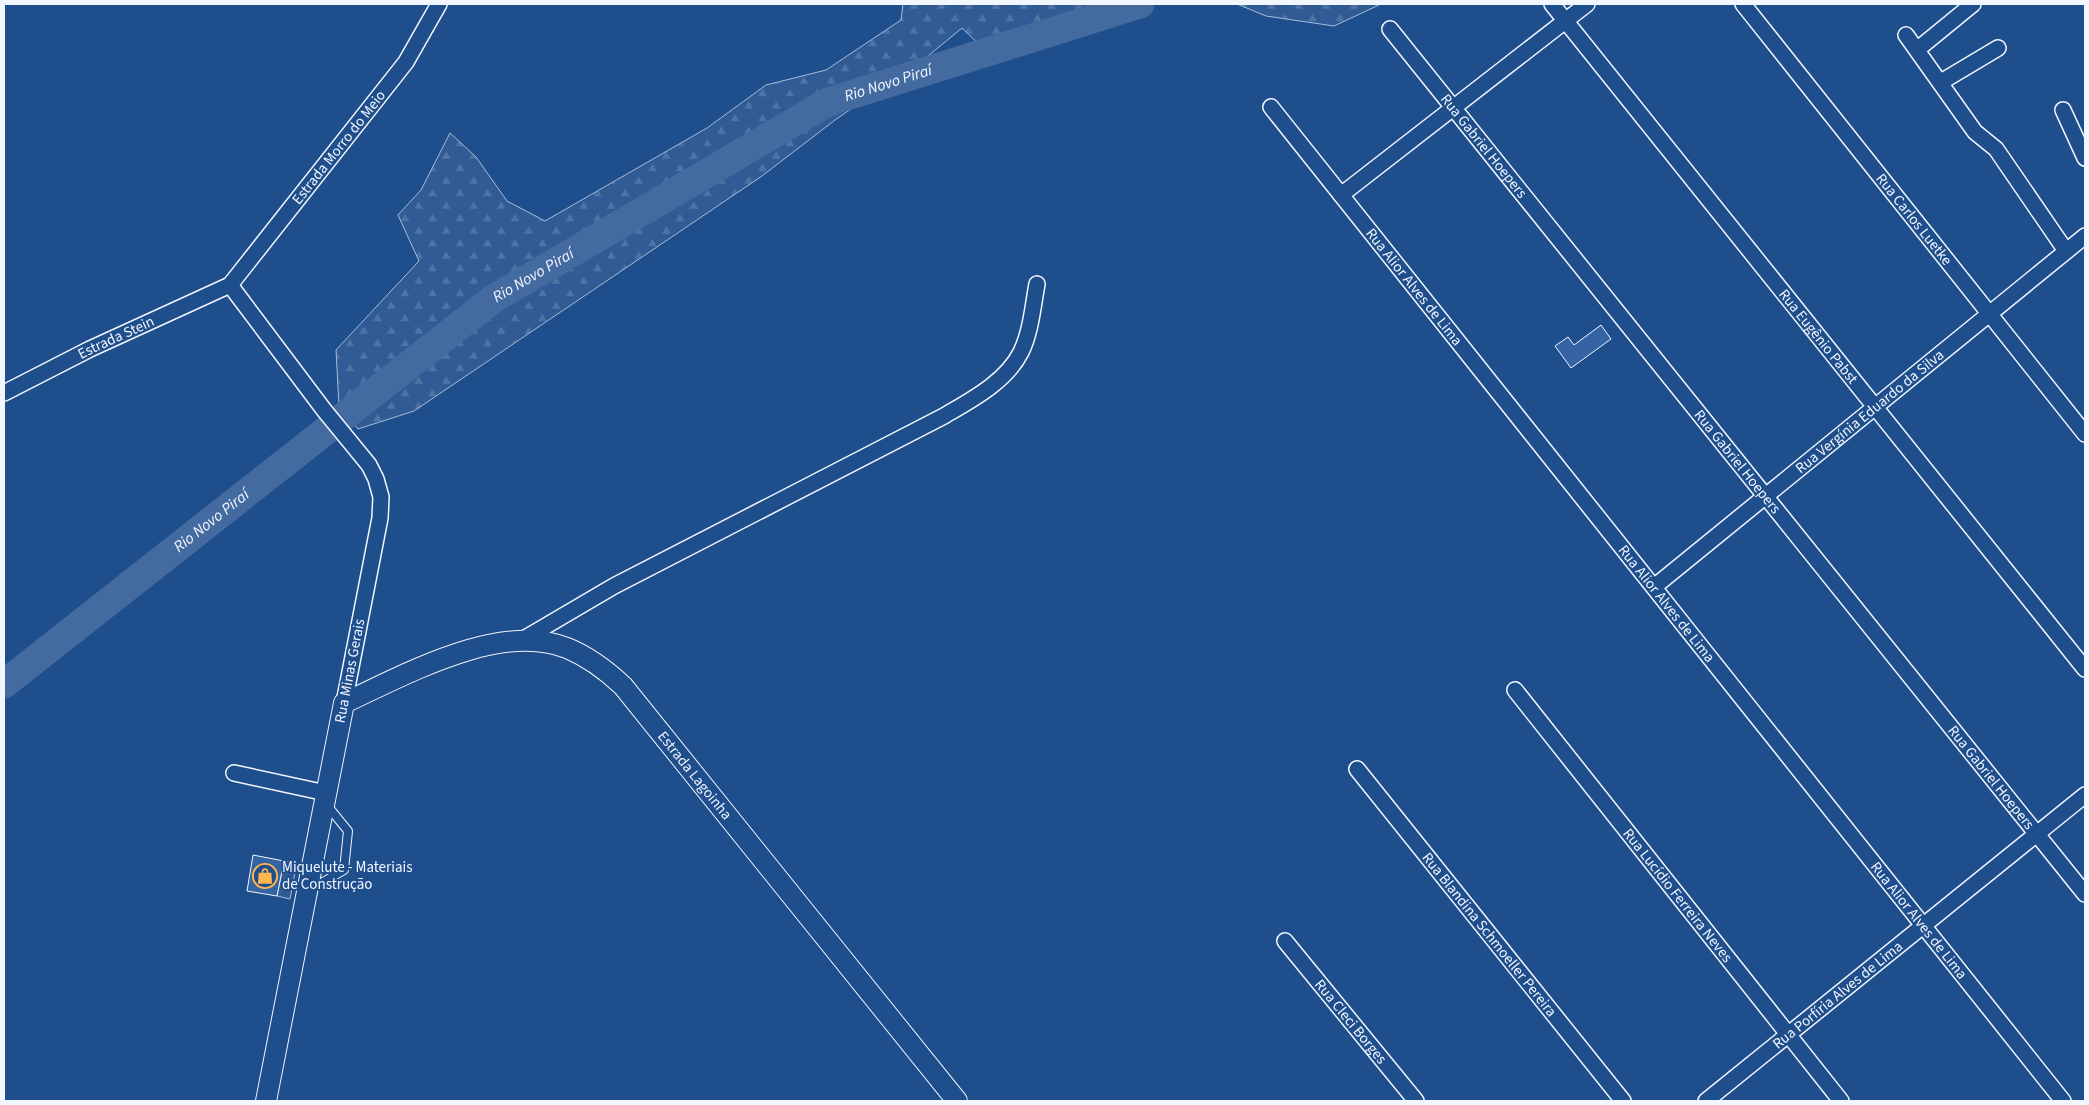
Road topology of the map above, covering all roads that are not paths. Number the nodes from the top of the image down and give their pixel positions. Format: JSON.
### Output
{"nodes":[{"id":1,"x":439,"y":4,"type":"edge"},
{"id":2,"x":1552,"y":4,"type":"edge"},
{"id":3,"x":1587,"y":4,"type":"edge"},
{"id":4,"x":1743,"y":4,"type":"edge"},
{"id":5,"x":1973,"y":4,"type":"edge"},
{"id":6,"x":1565,"y":21,"type":"junction"},
{"id":7,"x":1390,"y":29,"type":"dead end"},
{"id":8,"x":1906,"y":35,"type":"dead end"},
{"id":9,"x":1998,"y":48,"type":"dead end"},
{"id":10,"x":1918,"y":49,"type":"junction"},
{"id":11,"x":1941,"y":82,"type":"junction"},
{"id":12,"x":1271,"y":107,"type":"dead end"},
{"id":13,"x":1453,"y":108,"type":"junction"},
{"id":14,"x":2063,"y":110,"type":"dead end"},
{"id":15,"x":2085,"y":158,"type":"edge"},
{"id":16,"x":1341,"y":196,"type":"junction"},
{"id":17,"x":2085,"y":236,"type":"edge"},
{"id":18,"x":2066,"y":252,"type":"junction"},
{"id":19,"x":230,"y":284,"type":"junction"},
{"id":20,"x":1038,"y":284,"type":"dead end"},
{"id":21,"x":1990,"y":314,"type":"junction"},
{"id":22,"x":4,"y":393,"type":"edge"},
{"id":23,"x":1875,"y":407,"type":"junction"},
{"id":24,"x":2085,"y":434,"type":"edge"},
{"id":25,"x":1766,"y":496,"type":"junction"},
{"id":26,"x":1654,"y":587,"type":"junction"},
{"id":27,"x":522,"y":640,"type":"junction"},
{"id":28,"x":2085,"y":669,"type":"edge"},
{"id":29,"x":1515,"y":690,"type":"dead end"},
{"id":30,"x":344,"y":703,"type":"junction"},
{"id":31,"x":1357,"y":769,"type":"dead end"},
{"id":32,"x":234,"y":773,"type":"dead end"},
{"id":33,"x":2085,"y":795,"type":"edge"},
{"id":34,"x":325,"y":798,"type":"junction"},
{"id":35,"x":2037,"y":834,"type":"junction"},
{"id":36,"x":307,"y":891,"type":"junction"},
{"id":37,"x":2085,"y":894,"type":"edge"},
{"id":38,"x":1923,"y":926,"type":"junction"},
{"id":39,"x":1285,"y":941,"type":"dead end"},
{"id":40,"x":1788,"y":1034,"type":"junction"},
{"id":41,"x":271,"y":1100,"type":"edge"},
{"id":42,"x":957,"y":1101,"type":"edge"},
{"id":43,"x":1416,"y":1101,"type":"edge"},
{"id":44,"x":1624,"y":1101,"type":"edge"},
{"id":45,"x":1706,"y":1101,"type":"edge"},
{"id":46,"x":1841,"y":1101,"type":"edge"},
{"id":47,"x":2063,"y":1101,"type":"edge"}],
"edges":[{"from":1,"to":19,"type":"street","name":"Estrada Morro do Meio"},
{"from":2,"to":6,"type":"street","name":"Rua Eugênio Pabst"},
{"from":3,"to":6,"type":"street"},
{"from":4,"to":21,"type":"street","name":"Rua Carlos Luetke"},
{"from":5,"to":10,"type":"street"},
{"from":6,"to":13,"type":"street"},
{"from":6,"to":23,"type":"street","name":"Rua Eugênio Pabst"},
{"from":7,"to":13,"type":"street","name":"Rua Gabriel Hoepers"},
{"from":8,"to":10,"type":"street"},
{"from":9,"to":11,"type":"street"},
{"from":10,"to":11,"type":"street"},
{"from":11,"to":18,"type":"street"},
{"from":12,"to":16,"type":"street","name":"Rua Alior Alves de Lima"},
{"from":13,"to":16,"type":"street"},
{"from":13,"to":25,"type":"street","name":"Rua Gabriel Hoepers"},
{"from":14,"to":15,"type":"street"},
{"from":16,"to":26,"type":"street","name":"Rua Alior Alves de Lima"},
{"from":17,"to":18,"type":"street","name":"Rua Vergínia Eduardo da Silva"},
{"from":18,"to":21,"type":"street","name":"Rua Vergínia Eduardo da Silva"},
{"from":19,"to":22,"type":"street","name":"Estrada Stein"},
{"from":19,"to":30,"type":"street","name":"Rua Minas Gerais"},
{"from":20,"to":27,"type":"street"},
{"from":21,"to":23,"type":"street","name":"Rua Vergínia Eduardo da Silva"},
{"from":21,"to":24,"type":"street","name":"Rua Carlos Luetke"},
{"from":23,"to":25,"type":"street","name":"Rua Vergínia Eduardo da Silva"},
{"from":23,"to":28,"type":"street","name":"Rua Eugênio Pabst"},
{"from":25,"to":26,"type":"street","name":"Rua Vergínia Eduardo da Silva"},
{"from":25,"to":35,"type":"street","name":"Rua Gabriel Hoepers"},
{"from":26,"to":38,"type":"street","name":"Rua Alior Alves de Lima"},
{"from":27,"to":30,"type":"main road","name":"Estrada Lagoinha"},
{"from":27,"to":42,"type":"main road","name":"Estrada Lagoinha"},
{"from":29,"to":40,"type":"street","name":"Rua Lucídio Ferreira Neves"},
{"from":30,"to":34,"type":"main road","name":"Rua Minas Gerais"},
{"from":31,"to":44,"type":"street","name":"Rua Blandina Schmoeller Pereira"},
{"from":32,"to":34,"type":"street"},
{"from":33,"to":35,"type":"street","name":"Rua Porfíria Alves de Lima"},
{"from":34,"to":36,"type":"main road","name":"Rua Minas Gerais"},
{"from":34,"to":36,"type":"lane"},
{"from":35,"to":37,"type":"street","name":"Rua Gabriel Hoepers"},
{"from":35,"to":38,"type":"street","name":"Rua Porfíria Alves de Lima"},
{"from":36,"to":41,"type":"main road","name":"Rua Minas Gerais"},
{"from":38,"to":40,"type":"street","name":"Rua Porfíria Alves de Lima"},
{"from":38,"to":47,"type":"street","name":"Rua Alior Alves de Lima"},
{"from":39,"to":43,"type":"street","name":"Rua Cleci Borges"},
{"from":40,"to":45,"type":"street","name":"Rua Porfíria Alves de Lima"},
{"from":40,"to":46,"type":"street","name":"Rua Lucídio Ferreira Neves"}]}
